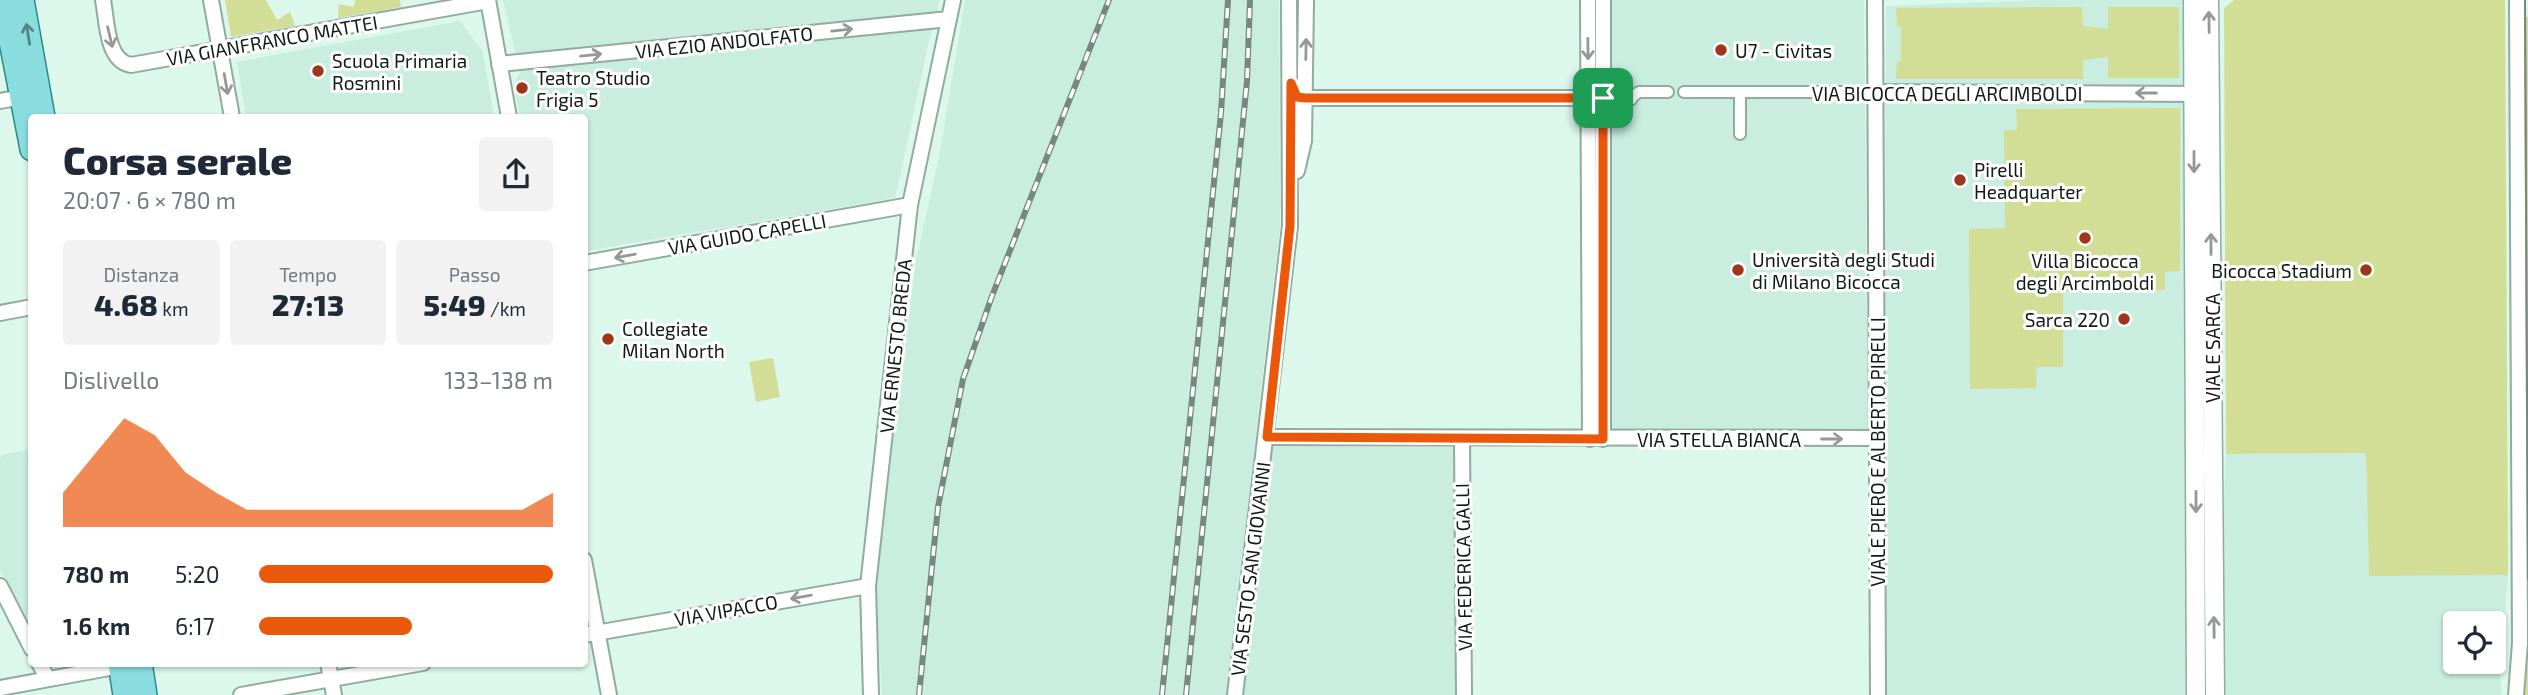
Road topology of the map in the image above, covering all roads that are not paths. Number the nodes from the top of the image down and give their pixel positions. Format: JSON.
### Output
{"nodes":[{"id":1,"x":4,"y":0,"type":"edge"},
{"id":2,"x":22,"y":0,"type":"edge"},
{"id":3,"x":103,"y":0,"type":"edge"},
{"id":4,"x":211,"y":0,"type":"edge"},
{"id":5,"x":410,"y":0,"type":"edge"},
{"id":6,"x":953,"y":0,"type":"edge"},
{"id":7,"x":1289,"y":0,"type":"edge"},
{"id":8,"x":1307,"y":0,"type":"edge"},
{"id":9,"x":1588,"y":0,"type":"edge"},
{"id":10,"x":1603,"y":0,"type":"edge"},
{"id":11,"x":1875,"y":0,"type":"edge"},
{"id":12,"x":2193,"y":0,"type":"edge"},
{"id":13,"x":2209,"y":0,"type":"edge"},
{"id":14,"x":2517,"y":0,"type":"edge"},
{"id":15,"x":488,"y":1,"type":"edge"},
{"id":16,"x":414,"y":15,"type":"junction"},
{"id":17,"x":950,"y":19,"type":"junction"},
{"id":18,"x":220,"y":51,"type":"junction"},
{"id":19,"x":499,"y":64,"type":"junction"},
{"id":20,"x":1291,"y":83,"type":"junction"},
{"id":21,"x":1668,"y":92,"type":"dead end"},
{"id":22,"x":1684,"y":92,"type":"dead end"},
{"id":23,"x":1875,"y":92,"type":"junction"},
{"id":24,"x":1740,"y":93,"type":"junction"},
{"id":25,"x":2202,"y":94,"type":"junction"},
{"id":26,"x":1305,"y":98,"type":"junction"},
{"id":27,"x":1630,"y":98,"type":"joint"},
{"id":28,"x":11,"y":99,"type":"edge"},
{"id":29,"x":1596,"y":99,"type":"junction"},
{"id":30,"x":42,"y":114,"type":"edge"},
{"id":31,"x":231,"y":114,"type":"edge"},
{"id":32,"x":508,"y":114,"type":"edge"},
{"id":33,"x":1740,"y":134,"type":"dead end"},
{"id":34,"x":28,"y":139,"type":"edge"},
{"id":35,"x":1291,"y":193,"type":"junction"},
{"id":36,"x":909,"y":205,"type":"junction"},
{"id":37,"x":588,"y":262,"type":"edge"},
{"id":38,"x":28,"y":308,"type":"edge"},
{"id":39,"x":0,"y":313,"type":"edge"},
{"id":40,"x":1267,"y":437,"type":"junction"},
{"id":41,"x":1462,"y":438,"type":"junction"},
{"id":42,"x":1878,"y":438,"type":"junction"},
{"id":43,"x":1597,"y":439,"type":"junction"},
{"id":44,"x":0,"y":586,"type":"edge"},
{"id":45,"x":868,"y":586,"type":"junction"},
{"id":46,"x":588,"y":602,"type":"edge"},
{"id":47,"x":591,"y":634,"type":"edge"},
{"id":48,"x":28,"y":641,"type":"edge"},
{"id":49,"x":41,"y":667,"type":"edge"},
{"id":50,"x":113,"y":667,"type":"edge"},
{"id":51,"x":129,"y":667,"type":"edge"},
{"id":52,"x":131,"y":667,"type":"edge"},
{"id":53,"x":329,"y":667,"type":"edge"},
{"id":54,"x":401,"y":667,"type":"edge"},
{"id":55,"x":48,"y":679,"type":"junction"},
{"id":56,"x":331,"y":679,"type":"junction"},
{"id":57,"x":0,"y":688,"type":"edge"},
{"id":58,"x":125,"y":695,"type":"edge"},
{"id":59,"x":145,"y":695,"type":"edge"},
{"id":60,"x":241,"y":695,"type":"edge"},
{"id":61,"x":334,"y":695,"type":"edge"},
{"id":62,"x":609,"y":695,"type":"edge"},
{"id":63,"x":871,"y":695,"type":"edge"},
{"id":64,"x":1234,"y":695,"type":"edge"},
{"id":65,"x":1464,"y":695,"type":"edge"},
{"id":66,"x":1878,"y":695,"type":"edge"},
{"id":67,"x":2196,"y":695,"type":"edge"},
{"id":68,"x":2215,"y":695,"type":"edge"},
{"id":69,"x":2516,"y":695,"type":"edge"}],
"edges":[{"from":1,"to":28,"type":"main road"},
{"from":30,"to":2,"type":"main road","one_way":true},
{"from":3,"to":18,"type":"street","name":"VIA GIANFRANCO MATTEI","one_way":true},
{"from":4,"to":18,"type":"street"},
{"from":5,"to":16,"type":"street"},
{"from":6,"to":17,"type":"street","name":"VIA ERNESTO BREDA"},
{"from":7,"to":20,"type":"street","name":"VIA SESTO SAN GIOVANNI"},
{"from":26,"to":8,"type":"street","name":"VIA SESTO SAN GIOVANNI","one_way":true},
{"from":9,"to":29,"type":"street","one_way":true},
{"from":10,"to":29,"type":"street"},
{"from":11,"to":23,"type":"street","name":"VIALE PIERO E ALBERTO PIRELLI"},
{"from":12,"to":25,"type":"street","name":"VIALE SARCA"},
{"from":25,"to":13,"type":"street","name":"VIALE SARCA","one_way":true},
{"from":14,"to":69,"type":"street"},
{"from":15,"to":16,"type":"street","name":"VIA GIANFRANCO MATTEI"},
{"from":15,"to":19,"type":"street"},
{"from":16,"to":18,"type":"street","name":"VIA GIANFRANCO MATTEI"},
{"from":19,"to":17,"type":"street","name":"VIA EZIO ANDOLFATO","one_way":true},
{"from":17,"to":36,"type":"street","name":"VIA ERNESTO BREDA"},
{"from":18,"to":31,"type":"street","one_way":true},
{"from":19,"to":32,"type":"street"},
{"from":20,"to":26,"type":"street"},
{"from":20,"to":35,"type":"street","name":"VIA SESTO SAN GIOVANNI"},
{"from":21,"to":27,"type":"street"},
{"from":22,"to":24,"type":"street","name":"VIA BICOCCA DEGLI ARCIMBOLDI"},
{"from":23,"to":24,"type":"street","name":"VIA BICOCCA DEGLI ARCIMBOLDI"},
{"from":25,"to":23,"type":"street","name":"VIA BICOCCA DEGLI ARCIMBOLDI","one_way":true},
{"from":23,"to":42,"type":"street","name":"VIALE PIERO E ALBERTO PIRELLI"},
{"from":24,"to":33,"type":"street"},
{"from":25,"to":67,"type":"street","name":"VIALE SARCA","one_way":true},
{"from":68,"to":25,"type":"street","name":"VIALE SARCA","one_way":true},
{"from":26,"to":29,"type":"street"},
{"from":26,"to":35,"type":"street","name":"VIA SESTO SAN GIOVANNI"},
{"from":27,"to":29,"type":"street"},
{"from":28,"to":34,"type":"main road"},
{"from":29,"to":43,"type":"street"},
{"from":35,"to":40,"type":"street","name":"VIA SESTO SAN GIOVANNI"},
{"from":36,"to":37,"type":"street","name":"VIA GUIDO CAPELLI","one_way":true},
{"from":36,"to":45,"type":"street","name":"VIA ERNESTO BREDA"},
{"from":38,"to":39,"type":"street"},
{"from":40,"to":41,"type":"street","name":"VIA STELLA BIANCA"},
{"from":40,"to":64,"type":"street","name":"VIA SESTO SAN GIOVANNI"},
{"from":41,"to":43,"type":"street","name":"VIA STELLA BIANCA"},
{"from":41,"to":65,"type":"street","name":"VIA FEDERICA GALLI"},
{"from":43,"to":42,"type":"street","name":"VIA STELLA BIANCA","one_way":true},
{"from":42,"to":66,"type":"street","name":"VIALE PIERO E ALBERTO PIRELLI"},
{"from":44,"to":48,"type":"street"},
{"from":45,"to":47,"type":"street","name":"VIA VIPACCO","one_way":true},
{"from":45,"to":63,"type":"street","name":"VIA ERNESTO BREDA"},
{"from":46,"to":47,"type":"street"},
{"from":47,"to":62,"type":"street"},
{"from":49,"to":55,"type":"street"},
{"from":50,"to":55,"type":"street"},
{"from":51,"to":58,"type":"main road"},
{"from":52,"to":59,"type":"main road"},
{"from":53,"to":56,"type":"street"},
{"from":54,"to":56,"type":"street"},
{"from":55,"to":57,"type":"street"},
{"from":56,"to":60,"type":"street"},
{"from":56,"to":61,"type":"street"}]}
